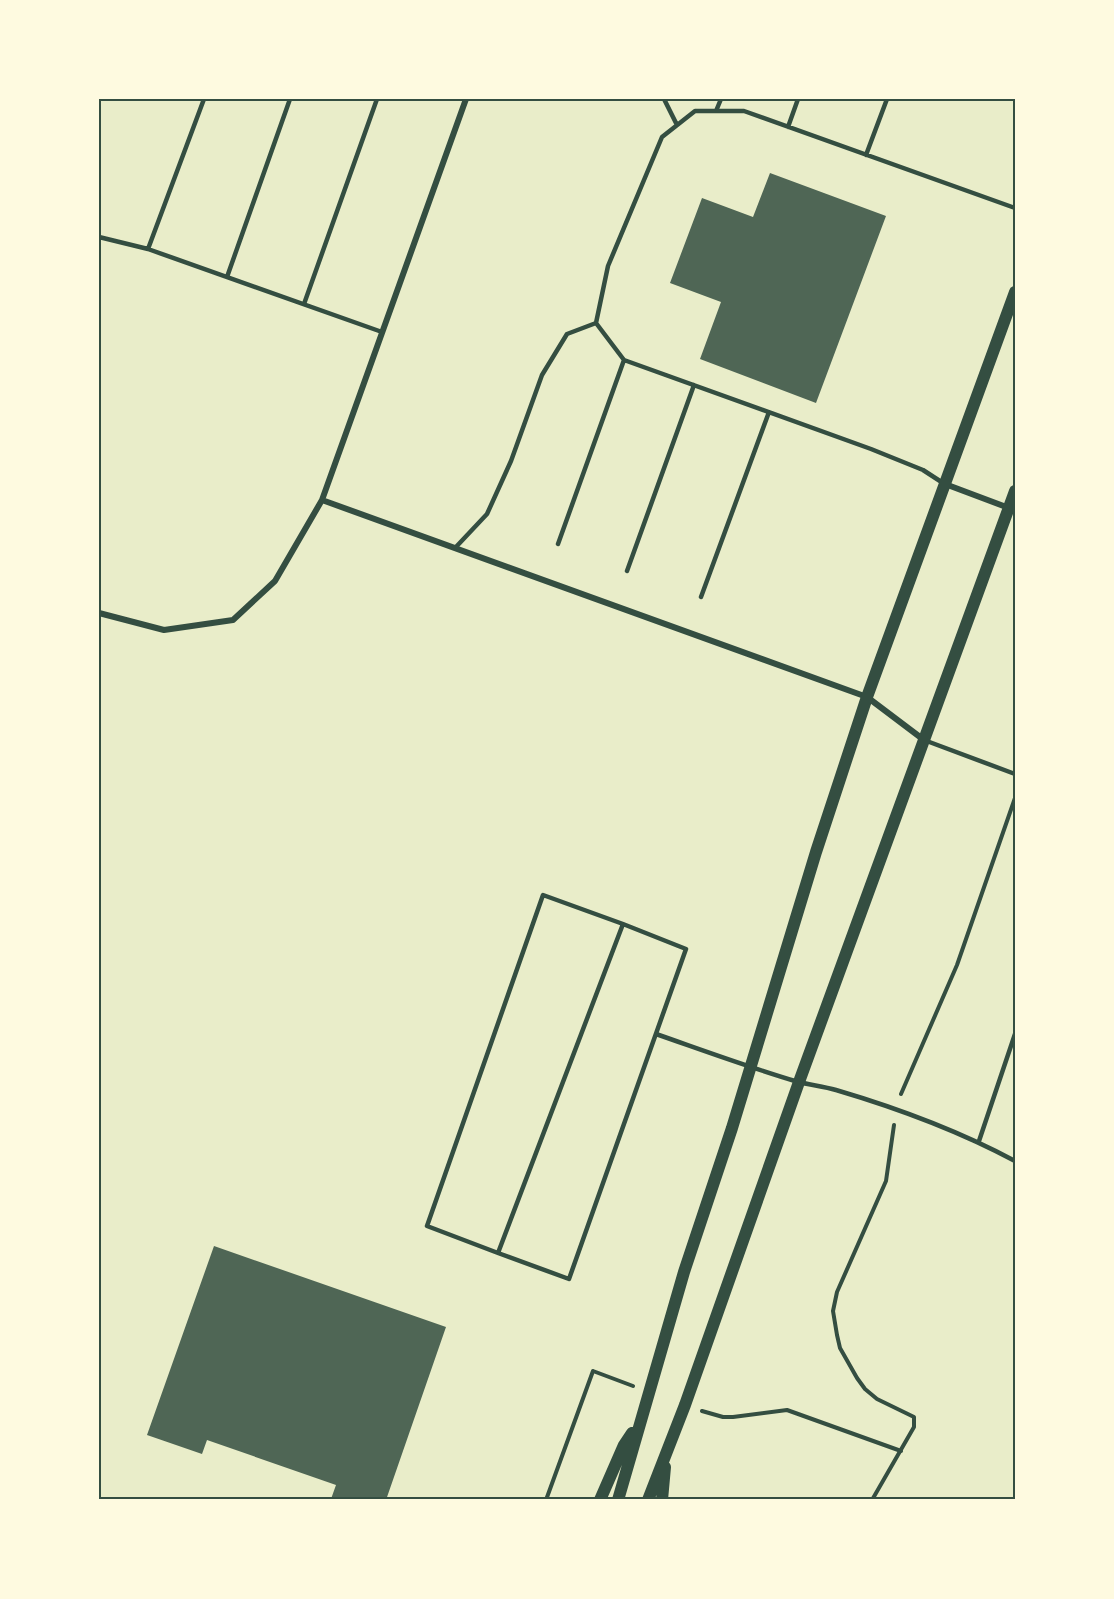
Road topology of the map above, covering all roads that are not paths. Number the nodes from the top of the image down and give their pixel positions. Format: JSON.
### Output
{"nodes":[{"id":1,"x":204,"y":99,"type":"edge"},
{"id":2,"x":290,"y":99,"type":"edge"},
{"id":3,"x":377,"y":99,"type":"edge"},
{"id":4,"x":466,"y":99,"type":"edge"},
{"id":5,"x":664,"y":99,"type":"edge"},
{"id":6,"x":720,"y":99,"type":"edge"},
{"id":7,"x":798,"y":99,"type":"edge"},
{"id":8,"x":887,"y":99,"type":"edge"},
{"id":9,"x":716,"y":111,"type":"junction"},
{"id":10,"x":676,"y":125,"type":"junction"},
{"id":11,"x":788,"y":127,"type":"junction"},
{"id":12,"x":866,"y":155,"type":"junction"},
{"id":13,"x":1015,"y":208,"type":"edge"},
{"id":14,"x":99,"y":237,"type":"edge"},
{"id":15,"x":148,"y":249,"type":"junction"},
{"id":16,"x":227,"y":277,"type":"junction"},
{"id":17,"x":1015,"y":292,"type":"edge"},
{"id":18,"x":304,"y":304,"type":"junction"},
{"id":19,"x":596,"y":323,"type":"junction"},
{"id":20,"x":382,"y":332,"type":"junction"},
{"id":21,"x":624,"y":360,"type":"junction"},
{"id":22,"x":694,"y":385,"type":"junction"},
{"id":23,"x":769,"y":412,"type":"junction"},
{"id":24,"x":945,"y":484,"type":"junction"},
{"id":25,"x":1015,"y":491,"type":"edge"},
{"id":26,"x":322,"y":500,"type":"junction"},
{"id":27,"x":1009,"y":508,"type":"junction"},
{"id":28,"x":558,"y":544,"type":"dead end"},
{"id":29,"x":455,"y":548,"type":"junction"},
{"id":30,"x":627,"y":571,"type":"dead end"},
{"id":31,"x":701,"y":597,"type":"dead end"},
{"id":32,"x":99,"y":613,"type":"edge"},
{"id":33,"x":867,"y":697,"type":"junction"},
{"id":34,"x":924,"y":740,"type":"junction"},
{"id":35,"x":1015,"y":774,"type":"edge"},
{"id":36,"x":623,"y":924,"type":"junction"},
{"id":37,"x":656,"y":1034,"type":"junction"},
{"id":38,"x":1015,"y":1034,"type":"edge"},
{"id":39,"x":751,"y":1067,"type":"junction"},
{"id":40,"x":799,"y":1082,"type":"junction"},
{"id":41,"x":979,"y":1141,"type":"junction"},
{"id":42,"x":1015,"y":1161,"type":"edge"},
{"id":43,"x":498,"y":1252,"type":"junction"},
{"id":44,"x":639,"y":1422,"type":"junction"},
{"id":45,"x":665,"y":1460,"type":"junction"},
{"id":46,"x":600,"y":1500,"type":"edge"},
{"id":47,"x":618,"y":1500,"type":"edge"},
{"id":48,"x":648,"y":1500,"type":"edge"},
{"id":49,"x":662,"y":1500,"type":"edge"}],
"edges":[{"from":1,"to":15,"type":"lane"},
{"from":2,"to":16,"type":"lane"},
{"from":3,"to":18,"type":"lane"},
{"from":4,"to":20,"type":"street"},
{"from":5,"to":10,"type":"lane"},
{"from":6,"to":9,"type":"lane"},
{"from":7,"to":11,"type":"lane"},
{"from":8,"to":12,"type":"lane"},
{"from":9,"to":10,"type":"lane"},
{"from":9,"to":11,"type":"lane"},
{"from":10,"to":19,"type":"lane"},
{"from":11,"to":12,"type":"lane"},
{"from":12,"to":13,"type":"lane"},
{"from":14,"to":15,"type":"lane"},
{"from":15,"to":16,"type":"lane"},
{"from":16,"to":18,"type":"lane"},
{"from":17,"to":24,"type":"main road"},
{"from":18,"to":20,"type":"lane"},
{"from":19,"to":21,"type":"lane"},
{"from":19,"to":29,"type":"lane"},
{"from":20,"to":26,"type":"street"},
{"from":21,"to":22,"type":"lane"},
{"from":21,"to":28,"type":"lane"},
{"from":22,"to":23,"type":"lane"},
{"from":22,"to":30,"type":"lane"},
{"from":23,"to":24,"type":"lane"},
{"from":23,"to":31,"type":"lane"},
{"from":24,"to":27,"type":"street"},
{"from":24,"to":33,"type":"main road"},
{"from":25,"to":27,"type":"main road"},
{"from":26,"to":29,"type":"street"},
{"from":26,"to":32,"type":"street"},
{"from":27,"to":34,"type":"main road"},
{"from":29,"to":33,"type":"street"},
{"from":33,"to":34,"type":"street"},
{"from":33,"to":39,"type":"main road"},
{"from":34,"to":35,"type":"lane"},
{"from":34,"to":40,"type":"main road"},
{"from":36,"to":37,"type":"lane"},
{"from":36,"to":43,"type":"lane"},
{"from":36,"to":43,"type":"lane"},
{"from":37,"to":39,"type":"lane"},
{"from":37,"to":43,"type":"lane"},
{"from":38,"to":41,"type":"lane"},
{"from":39,"to":40,"type":"lane"},
{"from":39,"to":44,"type":"main road"},
{"from":40,"to":41,"type":"lane"},
{"from":40,"to":45,"type":"main road"},
{"from":41,"to":42,"type":"lane"},
{"from":44,"to":46,"type":"main road"},
{"from":44,"to":47,"type":"main road"},
{"from":45,"to":48,"type":"main road"},
{"from":45,"to":49,"type":"main road"}]}
